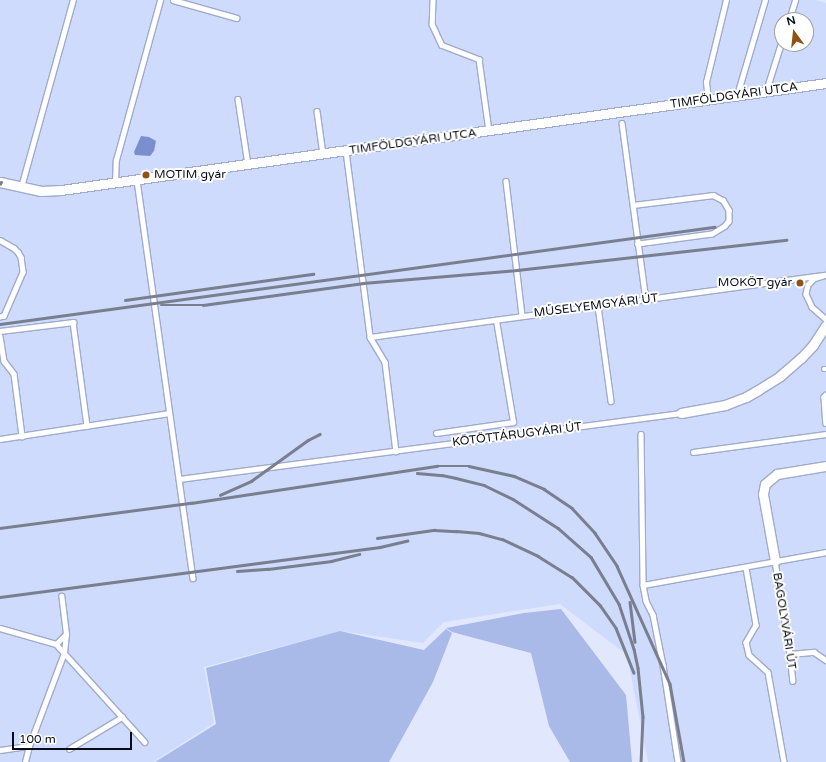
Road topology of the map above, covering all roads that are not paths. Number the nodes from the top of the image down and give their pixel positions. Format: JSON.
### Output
{"nodes":[{"id":1,"x":73,"y":0,"type":"edge"},
{"id":2,"x":160,"y":0,"type":"edge"},
{"id":3,"x":173,"y":0,"type":"edge"},
{"id":4,"x":433,"y":0,"type":"edge"},
{"id":5,"x":726,"y":0,"type":"edge"},
{"id":6,"x":765,"y":0,"type":"edge"},
{"id":7,"x":795,"y":0,"type":"edge"},
{"id":8,"x":178,"y":1,"type":"edge"},
{"id":9,"x":791,"y":12,"type":"edge"},
{"id":10,"x":237,"y":18,"type":"dead end"},
{"id":11,"x":778,"y":52,"type":"edge"},
{"id":12,"x":826,"y":83,"type":"edge"},
{"id":13,"x":766,"y":91,"type":"junction"},
{"id":14,"x":737,"y":95,"type":"junction"},
{"id":15,"x":238,"y":99,"type":"dead end"},
{"id":16,"x":708,"y":99,"type":"junction"},
{"id":17,"x":317,"y":111,"type":"dead end"},
{"id":18,"x":622,"y":124,"type":"dead end"},
{"id":19,"x":489,"y":131,"type":"junction"},
{"id":20,"x":346,"y":151,"type":"junction"},
{"id":21,"x":323,"y":154,"type":"junction"},
{"id":22,"x":248,"y":164,"type":"junction"},
{"id":23,"x":137,"y":180,"type":"junction"},
{"id":24,"x":506,"y":181,"type":"dead end"},
{"id":25,"x":0,"y":182,"type":"edge"},
{"id":26,"x":115,"y":183,"type":"junction"},
{"id":27,"x":20,"y":187,"type":"junction"},
{"id":28,"x":633,"y":205,"type":"junction"},
{"id":29,"x":0,"y":240,"type":"edge"},
{"id":30,"x":638,"y":244,"type":"junction"},
{"id":31,"x":824,"y":275,"type":"edge"},
{"id":32,"x":646,"y":300,"type":"junction"},
{"id":33,"x":598,"y":306,"type":"junction"},
{"id":34,"x":522,"y":316,"type":"junction"},
{"id":35,"x":2,"y":317,"type":"edge"},
{"id":36,"x":826,"y":319,"type":"edge"},
{"id":37,"x":496,"y":320,"type":"junction"},
{"id":38,"x":0,"y":323,"type":"edge"},
{"id":39,"x":826,"y":325,"type":"edge"},
{"id":40,"x":0,"y":331,"type":"edge"},
{"id":41,"x":0,"y":336,"type":"edge"},
{"id":42,"x":370,"y":337,"type":"junction"},
{"id":43,"x":826,"y":395,"type":"edge"},
{"id":44,"x":611,"y":401,"type":"dead end"},
{"id":45,"x":169,"y":413,"type":"junction"},
{"id":46,"x":681,"y":414,"type":"joint"},
{"id":47,"x":826,"y":423,"type":"edge"},
{"id":48,"x":87,"y":426,"type":"junction"},
{"id":49,"x":436,"y":433,"type":"dead end"},
{"id":50,"x":641,"y":434,"type":"dead end"},
{"id":51,"x":826,"y":434,"type":"edge"},
{"id":52,"x":22,"y":436,"type":"junction"},
{"id":53,"x":0,"y":439,"type":"edge"},
{"id":54,"x":396,"y":450,"type":"junction"},
{"id":55,"x":693,"y":452,"type":"dead end"},
{"id":56,"x":826,"y":466,"type":"edge"},
{"id":57,"x":179,"y":479,"type":"junction"},
{"id":58,"x":826,"y":552,"type":"edge"},
{"id":59,"x":775,"y":561,"type":"junction"},
{"id":60,"x":746,"y":568,"type":"junction"},
{"id":61,"x":193,"y":578,"type":"dead end"},
{"id":62,"x":643,"y":585,"type":"junction"},
{"id":63,"x":61,"y":596,"type":"dead end"},
{"id":64,"x":0,"y":628,"type":"edge"},
{"id":65,"x":66,"y":634,"type":"junction"},
{"id":66,"x":56,"y":644,"type":"junction"},
{"id":67,"x":64,"y":653,"type":"junction"},
{"id":68,"x":790,"y":654,"type":"junction"},
{"id":69,"x":826,"y":660,"type":"edge"},
{"id":70,"x":793,"y":682,"type":"dead end"},
{"id":71,"x":122,"y":717,"type":"junction"},
{"id":72,"x":145,"y":742,"type":"dead end"},
{"id":73,"x":29,"y":746,"type":"junction"},
{"id":74,"x":0,"y":750,"type":"edge"},
{"id":75,"x":69,"y":750,"type":"dead end"},
{"id":76,"x":25,"y":762,"type":"edge"},
{"id":77,"x":678,"y":762,"type":"edge"},
{"id":78,"x":784,"y":762,"type":"edge"}],
"edges":[{"from":1,"to":27,"type":"lane"},
{"from":2,"to":26,"type":"lane"},
{"from":3,"to":8,"type":"lane"},
{"from":4,"to":19,"type":"lane"},
{"from":5,"to":16,"type":"lane"},
{"from":6,"to":14,"type":"lane"},
{"from":7,"to":9,"type":"lane"},
{"from":8,"to":10,"type":"lane"},
{"from":11,"to":13,"type":"lane"},
{"from":12,"to":13,"type":"street","name":"TIMFÖLDGYÁRI UTCA"},
{"from":13,"to":14,"type":"street","name":"TIMFÖLDGYÁRI UTCA"},
{"from":14,"to":16,"type":"street","name":"TIMFÖLDGYÁRI UTCA"},
{"from":15,"to":22,"type":"lane"},
{"from":16,"to":19,"type":"street","name":"TIMFÖLDGYÁRI UTCA"},
{"from":17,"to":21,"type":"lane"},
{"from":18,"to":28,"type":"lane"},
{"from":19,"to":20,"type":"street","name":"TIMFÖLDGYÁRI UTCA"},
{"from":20,"to":21,"type":"street","name":"TIMFÖLDGYÁRI UTCA"},
{"from":20,"to":42,"type":"lane"},
{"from":21,"to":22,"type":"street","name":"TIMFÖLDGYÁRI UTCA"},
{"from":22,"to":23,"type":"street","name":"TIMFÖLDGYÁRI UTCA"},
{"from":23,"to":26,"type":"street","name":"TIMFÖLDGYÁRI UTCA"},
{"from":23,"to":45,"type":"lane"},
{"from":24,"to":34,"type":"lane"},
{"from":25,"to":27,"type":"street","name":"TIMFÖLDGYÁRI UTCA"},
{"from":26,"to":27,"type":"street","name":"TIMFÖLDGYÁRI UTCA"},
{"from":28,"to":30,"type":"lane"},
{"from":28,"to":30,"type":"lane"},
{"from":29,"to":35,"type":"lane"},
{"from":30,"to":32,"type":"lane"},
{"from":31,"to":32,"type":"lane","name":"MŰSELYEMGYÁRI ÚT"},
{"from":31,"to":36,"type":"lane"},
{"from":32,"to":33,"type":"lane","name":"MŰSELYEMGYÁRI ÚT"},
{"from":33,"to":34,"type":"lane","name":"MŰSELYEMGYÁRI ÚT"},
{"from":33,"to":44,"type":"lane"},
{"from":34,"to":37,"type":"lane","name":"MŰSELYEMGYÁRI ÚT"},
{"from":35,"to":38,"type":"lane"},
{"from":37,"to":42,"type":"lane","name":"MŰSELYEMGYÁRI ÚT"},
{"from":37,"to":49,"type":"lane"},
{"from":39,"to":46,"type":"street","name":"KÖTÖTTÁRUGYÁRI ÚT"},
{"from":40,"to":48,"type":"lane"},
{"from":41,"to":52,"type":"lane"},
{"from":42,"to":54,"type":"lane"},
{"from":43,"to":47,"type":"lane"},
{"from":45,"to":48,"type":"lane"},
{"from":45,"to":57,"type":"lane"},
{"from":46,"to":54,"type":"lane","name":"KÖTÖTTÁRUGYÁRI ÚT"},
{"from":48,"to":52,"type":"lane"},
{"from":50,"to":62,"type":"lane"},
{"from":51,"to":55,"type":"lane"},
{"from":52,"to":53,"type":"lane"},
{"from":54,"to":57,"type":"lane","name":"KÖTÖTTÁRUGYÁRI ÚT"},
{"from":56,"to":59,"type":"street"},
{"from":57,"to":61,"type":"lane"},
{"from":58,"to":59,"type":"lane"},
{"from":59,"to":60,"type":"lane"},
{"from":59,"to":68,"type":"lane","name":"BAGOLYVÁRI ÚT"},
{"from":60,"to":62,"type":"lane"},
{"from":60,"to":78,"type":"lane"},
{"from":62,"to":77,"type":"lane"},
{"from":63,"to":65,"type":"lane"},
{"from":64,"to":66,"type":"lane"},
{"from":65,"to":66,"type":"lane"},
{"from":65,"to":67,"type":"lane"},
{"from":66,"to":67,"type":"lane"},
{"from":67,"to":71,"type":"lane"},
{"from":67,"to":73,"type":"lane"},
{"from":68,"to":69,"type":"lane"},
{"from":68,"to":70,"type":"lane","name":"BAGOLYVÁRI ÚT"},
{"from":71,"to":72,"type":"lane"},
{"from":71,"to":75,"type":"lane"},
{"from":73,"to":74,"type":"lane"},
{"from":73,"to":76,"type":"lane"}]}
